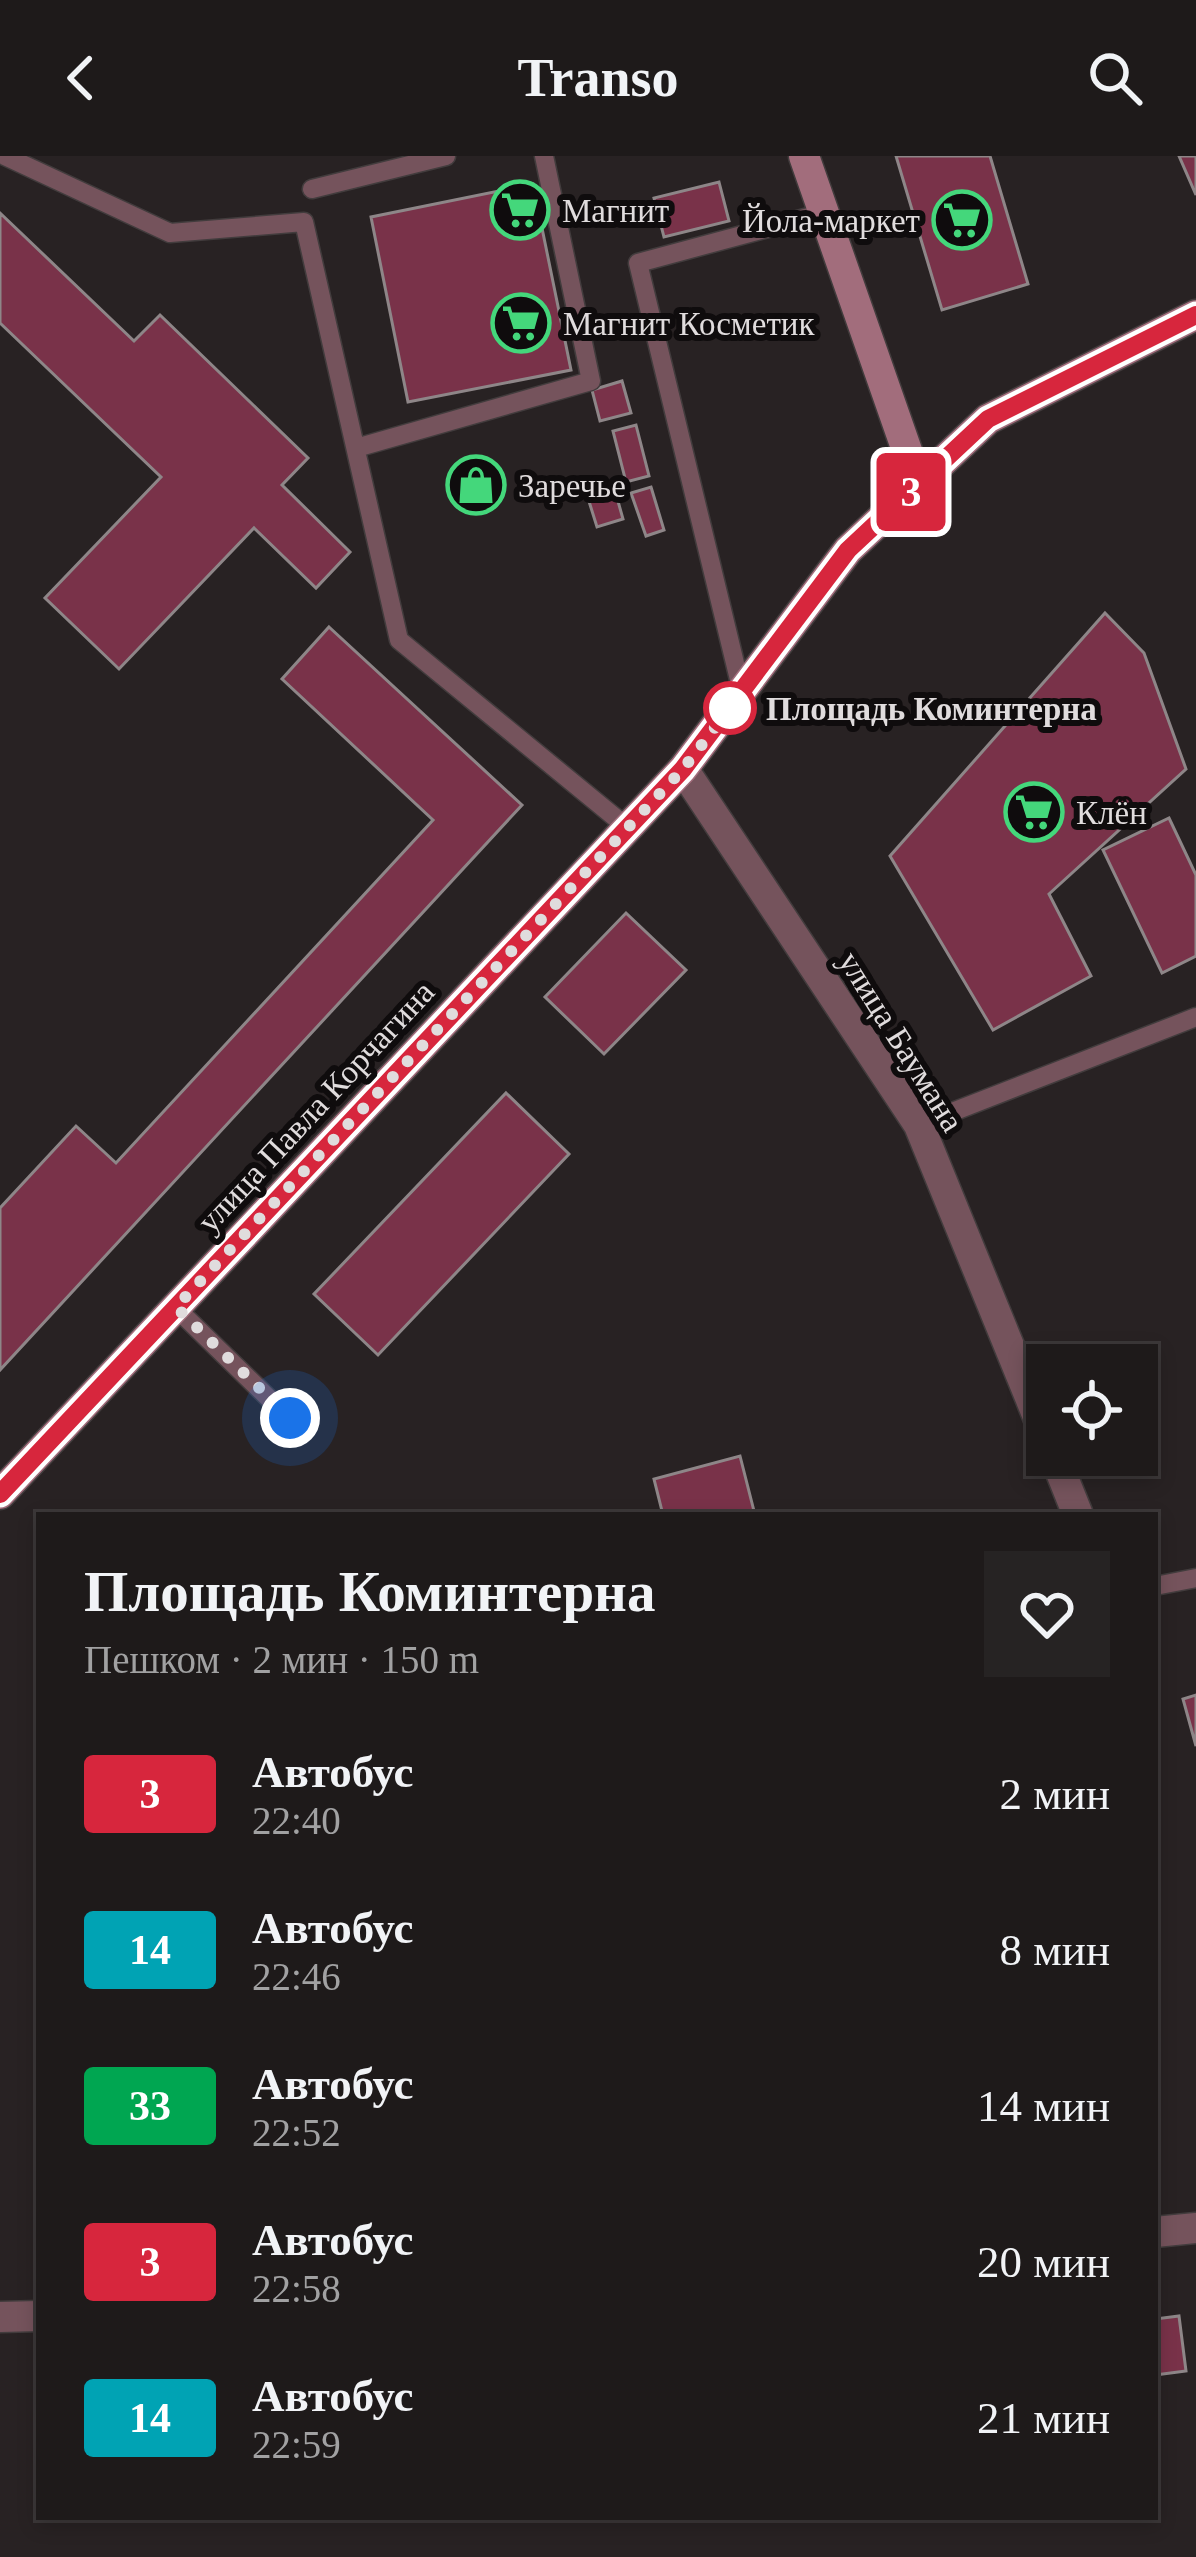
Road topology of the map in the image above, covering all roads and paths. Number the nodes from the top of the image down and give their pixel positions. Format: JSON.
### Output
{"nodes":[{"id":1,"x":5,"y":156,"type":"edge"},
{"id":2,"x":446,"y":156,"type":"edge"},
{"id":3,"x":544,"y":156,"type":"edge"},
{"id":4,"x":804,"y":156,"type":"edge"},
{"id":5,"x":312,"y":190,"type":"dead end"},
{"id":6,"x":820,"y":214,"type":"junction"},
{"id":7,"x":1196,"y":315,"type":"edge"},
{"id":8,"x":356,"y":448,"type":"junction"},
{"id":9,"x":919,"y":485,"type":"junction"},
{"id":10,"x":742,"y":692,"type":"junction"},
{"id":11,"x":683,"y":769,"type":"junction"},
{"id":12,"x":628,"y":828,"type":"junction"},
{"id":13,"x":1196,"y":1017,"type":"edge"},
{"id":14,"x":919,"y":1125,"type":"junction"},
{"id":15,"x":176,"y":1307,"type":"junction"},
{"id":16,"x":1026,"y":1387,"type":"edge"},
{"id":17,"x":290,"y":1418,"type":"dead end"},
{"id":18,"x":1062,"y":1476,"type":"edge"},
{"id":19,"x":0,"y":1494,"type":"edge"},
{"id":20,"x":1077,"y":1512,"type":"edge"},
{"id":21,"x":1196,"y":1578,"type":"edge"},
{"id":22,"x":1158,"y":1585,"type":"edge"},
{"id":23,"x":1196,"y":2228,"type":"edge"},
{"id":24,"x":1158,"y":2232,"type":"edge"},
{"id":25,"x":36,"y":2316,"type":"edge"},
{"id":26,"x":0,"y":2317,"type":"edge"}],
"edges":[{"from":1,"to":8,"type":"lane"},
{"from":2,"to":5,"type":"lane"},
{"from":3,"to":8,"type":"lane"},
{"from":4,"to":6,"type":"main road"},
{"from":6,"to":9,"type":"main road"},
{"from":6,"to":10,"type":"lane"},
{"from":7,"to":9,"type":"main road"},
{"from":8,"to":12,"type":"lane"},
{"from":9,"to":10,"type":"main road","name":"улица Павла Корчагина"},
{"from":10,"to":11,"type":"main road","name":"улица Павла Корчагина"},
{"from":11,"to":12,"type":"main road","name":"улица Павла Корчагина"},
{"from":11,"to":14,"type":"street","name":"улица Баумана"},
{"from":12,"to":15,"type":"main road","name":"улица Павла Корчагина"},
{"from":13,"to":14,"type":"lane"},
{"from":14,"to":16,"type":"street","name":"улица Баумана"},
{"from":15,"to":17,"type":"lane"},
{"from":15,"to":19,"type":"main road","name":"улица Павла Корчагина"},
{"from":18,"to":20,"type":"street"},
{"from":21,"to":22,"type":"lane"},
{"from":23,"to":24,"type":"street"},
{"from":25,"to":26,"type":"street"}]}
